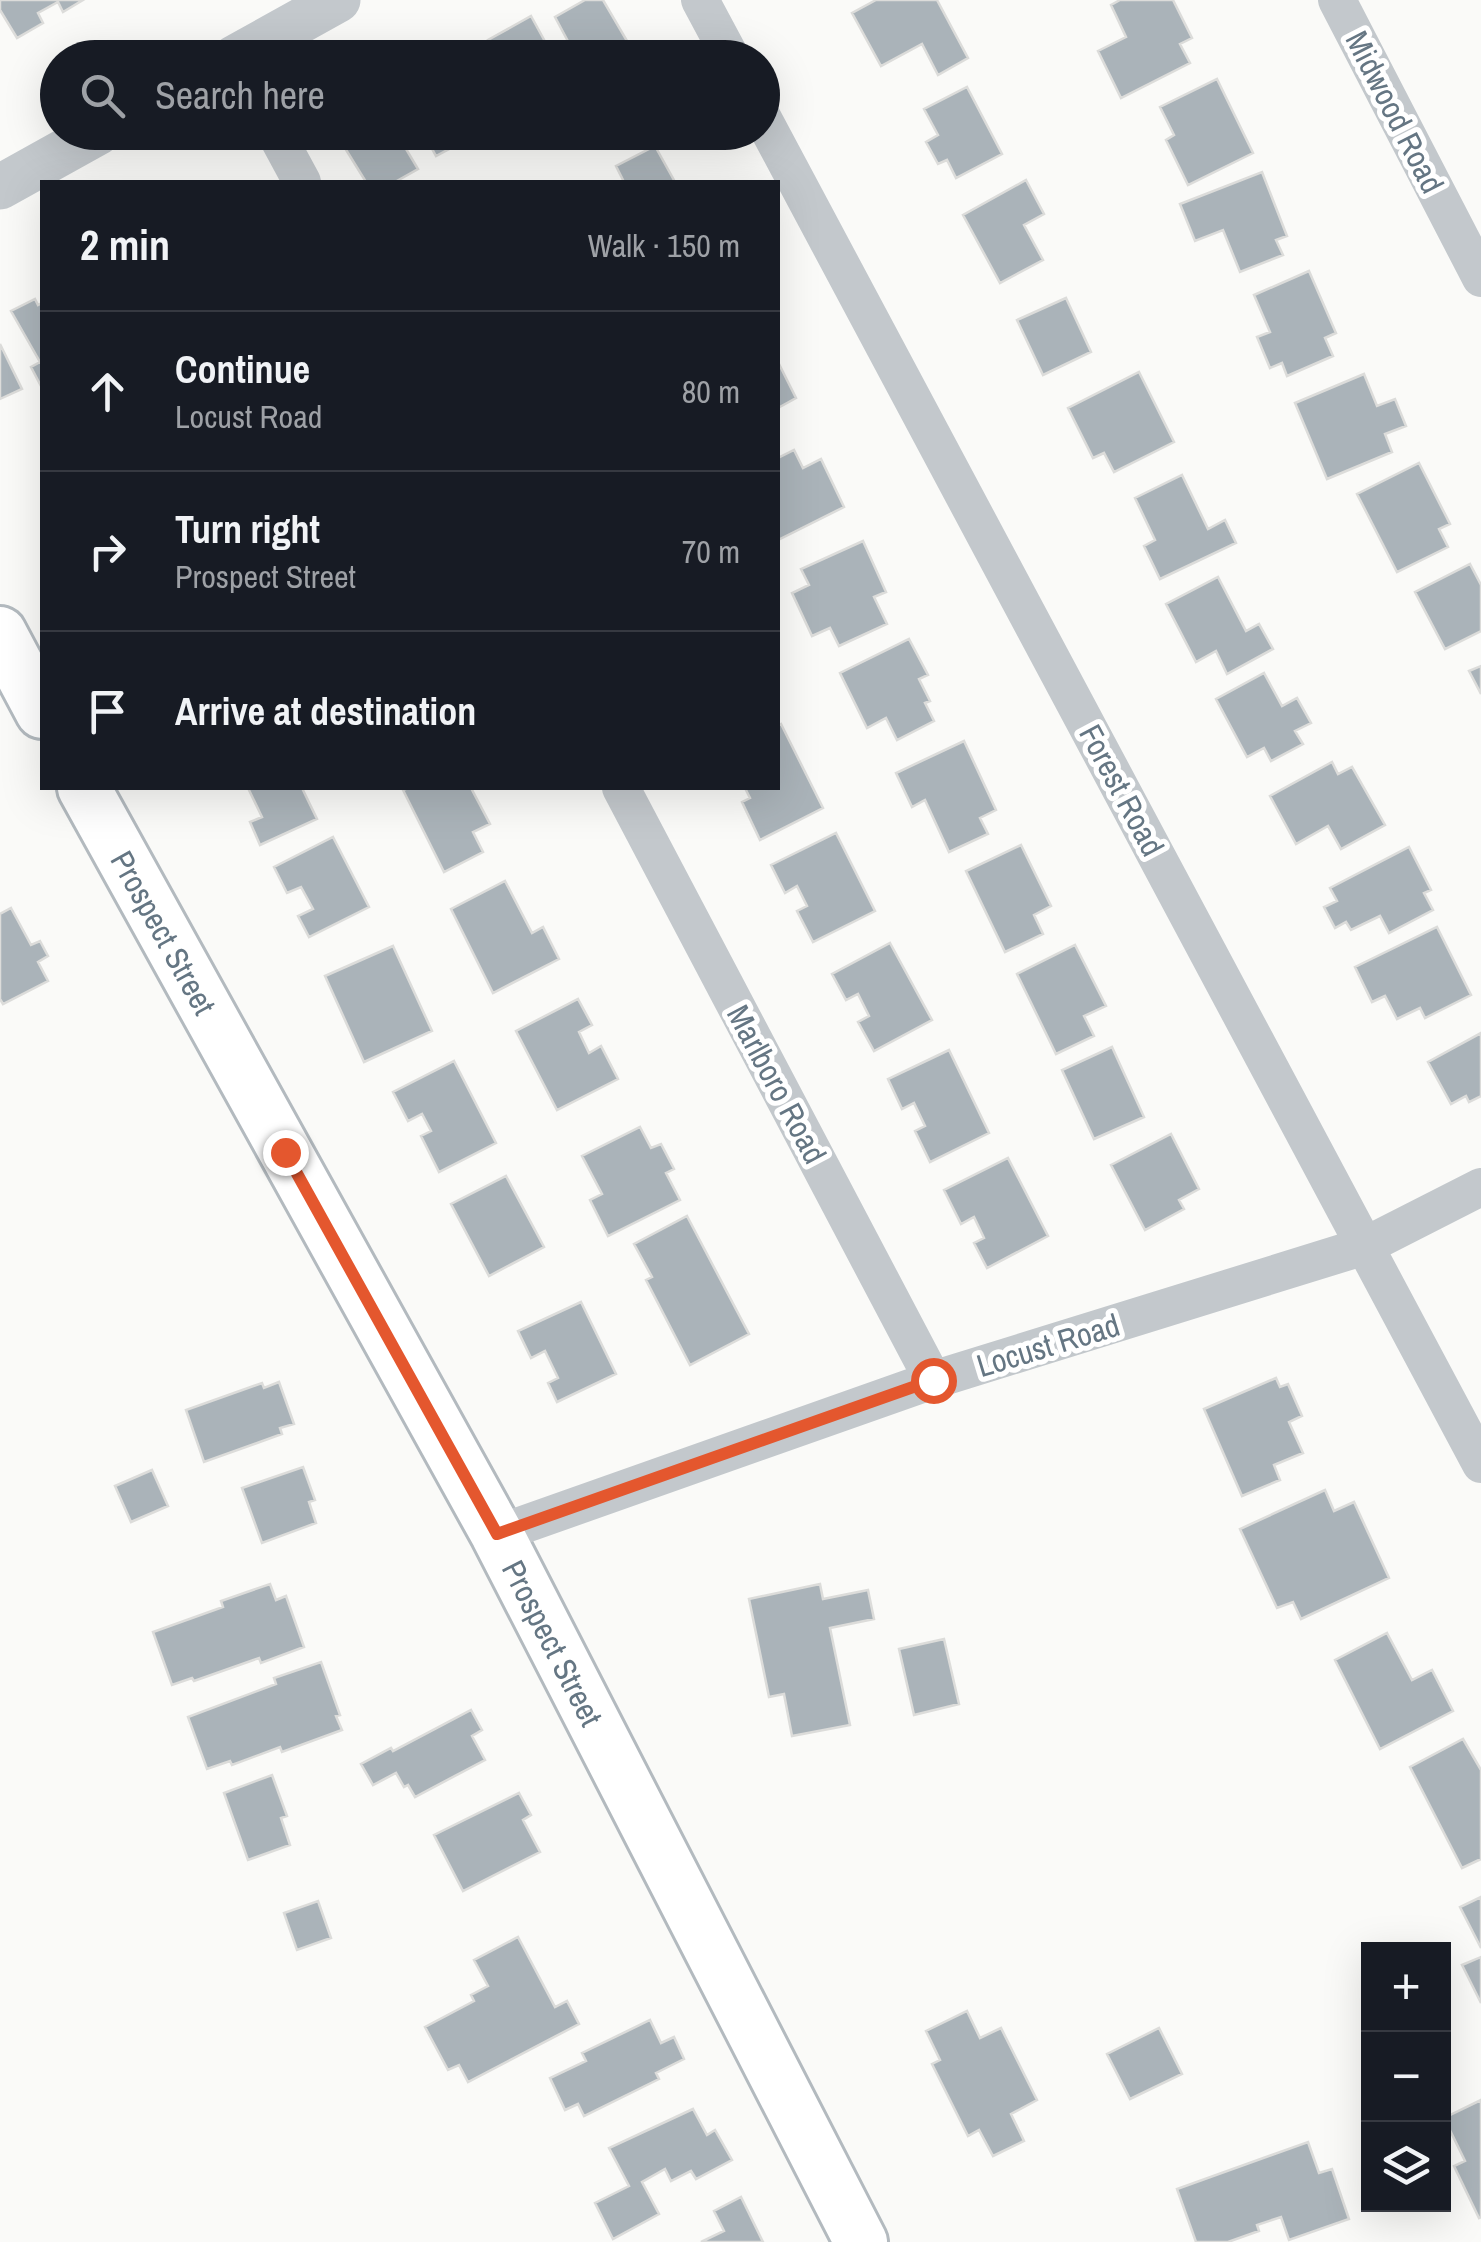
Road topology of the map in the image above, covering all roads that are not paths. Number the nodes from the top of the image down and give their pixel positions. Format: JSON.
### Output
{"nodes":[{"id":1,"x":338,"y":0,"type":"edge"},
{"id":2,"x":700,"y":0,"type":"edge"},
{"id":3,"x":1337,"y":0,"type":"edge"},
{"id":4,"x":266,"y":40,"type":"edge"},
{"id":5,"x":721,"y":40,"type":"edge"},
{"id":6,"x":67,"y":150,"type":"edge"},
{"id":7,"x":285,"y":150,"type":"edge"},
{"id":8,"x":780,"y":150,"type":"edge"},
{"id":9,"x":301,"y":180,"type":"edge"},
{"id":10,"x":0,"y":187,"type":"edge"},
{"id":11,"x":1481,"y":278,"type":"edge"},
{"id":12,"x":0,"y":633,"type":"edge"},
{"id":13,"x":40,"y":708,"type":"edge"},
{"id":14,"x":85,"y":790,"type":"edge"},
{"id":15,"x":621,"y":790,"type":"edge"},
{"id":16,"x":1481,"y":1187,"type":"edge"},
{"id":17,"x":1364,"y":1246,"type":"junction"},
{"id":18,"x":933,"y":1380,"type":"junction"},
{"id":19,"x":1481,"y":1464,"type":"edge"},
{"id":20,"x":497,"y":1534,"type":"junction"},
{"id":21,"x":862,"y":2242,"type":"edge"}],
"edges":[{"from":1,"to":4,"type":"street"},
{"from":2,"to":5,"type":"street"},
{"from":3,"to":11,"type":"street","name":"Midwood Road"},
{"from":6,"to":10,"type":"street"},
{"from":7,"to":9,"type":"street"},
{"from":8,"to":17,"type":"street","name":"Forest Road"},
{"from":12,"to":13,"type":"main road"},
{"from":14,"to":20,"type":"main road","name":"Prospect Street"},
{"from":15,"to":18,"type":"street","name":"Marlboro Road"},
{"from":16,"to":17,"type":"street","name":"Locust Road"},
{"from":17,"to":18,"type":"street","name":"Locust Road"},
{"from":17,"to":19,"type":"street","name":"Forest Road"},
{"from":18,"to":20,"type":"street","name":"Locust Road"},
{"from":20,"to":21,"type":"main road","name":"Prospect Street"}]}
